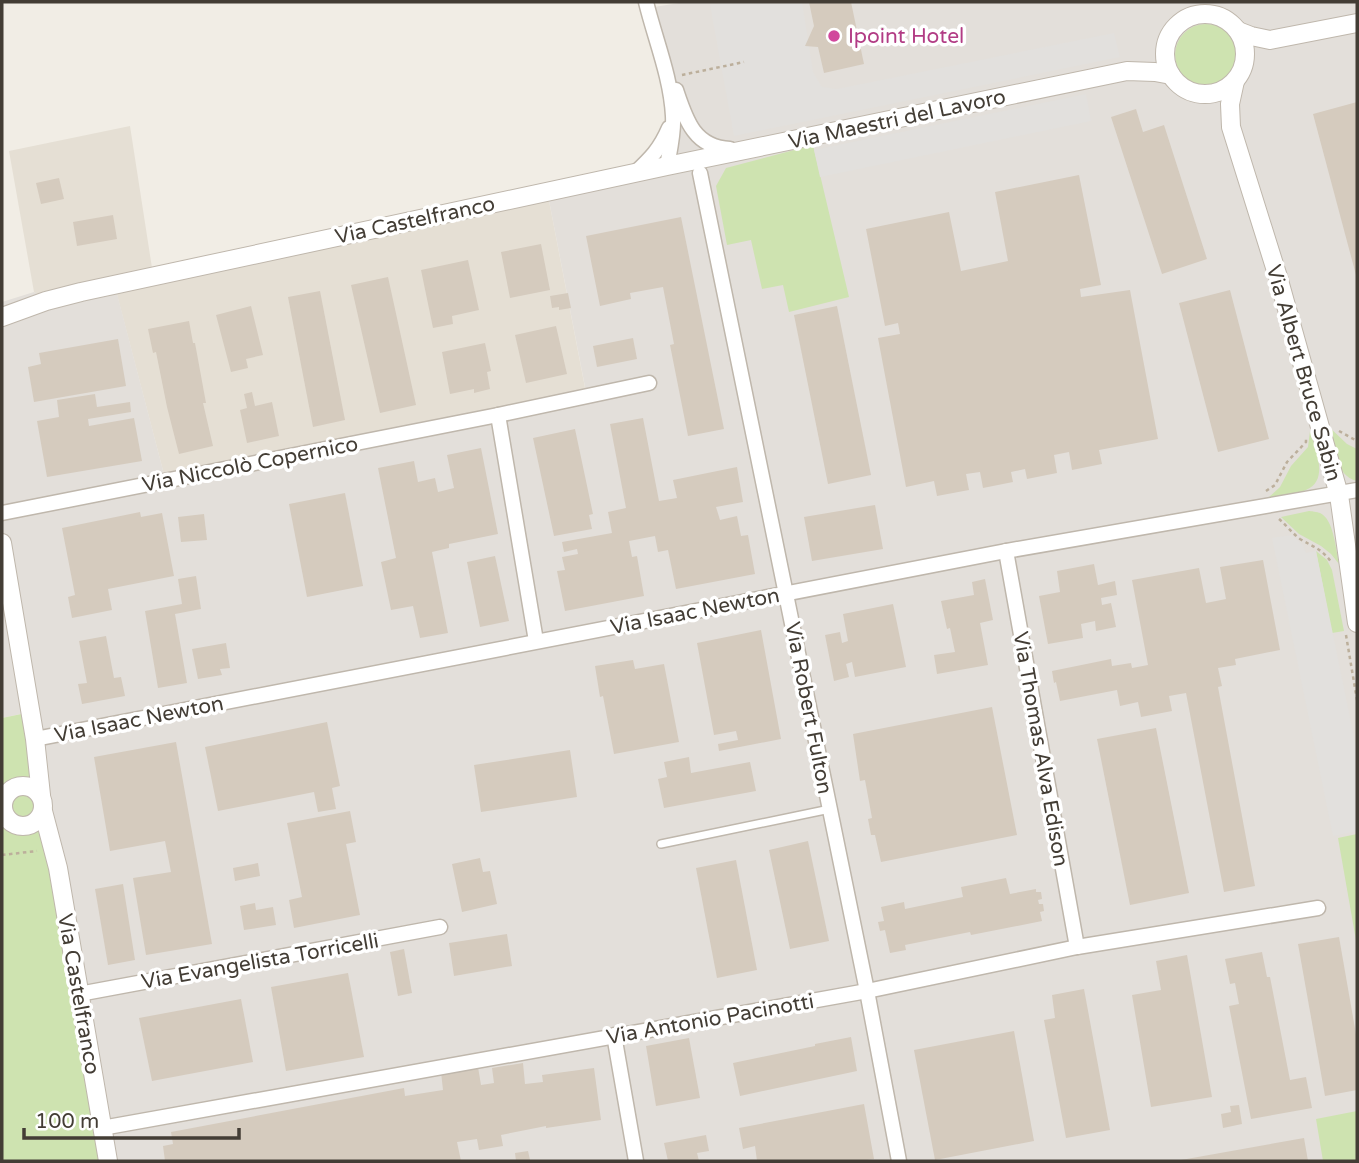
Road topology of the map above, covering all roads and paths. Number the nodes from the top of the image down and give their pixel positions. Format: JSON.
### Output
{"nodes":[{"id":1,"x":646,"y":2,"type":"edge"},
{"id":2,"x":1182,"y":2,"type":"edge"},
{"id":3,"x":1197,"y":2,"type":"edge"},
{"id":4,"x":1213,"y":15,"type":"junction"},
{"id":5,"x":1357,"y":23,"type":"edge"},
{"id":6,"x":1178,"y":26,"type":"junction"},
{"id":7,"x":1238,"y":31,"type":"junction"},
{"id":8,"x":1289,"y":37,"type":"junction"},
{"id":9,"x":1167,"y":43,"type":"junction"},
{"id":10,"x":658,"y":46,"type":"junction"},
{"id":11,"x":744,"y":62,"type":"dead end"},
{"id":12,"x":1244,"y":65,"type":"junction"},
{"id":13,"x":678,"y":66,"type":"dead end"},
{"id":14,"x":1126,"y":71,"type":"junction"},
{"id":15,"x":1171,"y":75,"type":"junction"},
{"id":16,"x":1235,"y":81,"type":"junction"},
{"id":17,"x":1201,"y":94,"type":"junction"},
{"id":18,"x":673,"y":117,"type":"junction"},
{"id":19,"x":1231,"y":127,"type":"junction"},
{"id":20,"x":746,"y":150,"type":"junction"},
{"id":21,"x":667,"y":166,"type":"junction"},
{"id":22,"x":634,"y":173,"type":"junction"},
{"id":23,"x":700,"y":173,"type":"dead end"},
{"id":24,"x":2,"y":317,"type":"edge"},
{"id":25,"x":649,"y":383,"type":"dead end"},
{"id":26,"x":498,"y":415,"type":"junction"},
{"id":27,"x":1335,"y":429,"type":"dead end"},
{"id":28,"x":1307,"y":434,"type":"dead end"},
{"id":29,"x":1357,"y":441,"type":"edge"},
{"id":30,"x":1357,"y":490,"type":"edge"},
{"id":31,"x":1266,"y":491,"type":"dead end"},
{"id":32,"x":1339,"y":495,"type":"junction"},
{"id":33,"x":2,"y":513,"type":"edge"},
{"id":34,"x":1274,"y":519,"type":"dead end"},
{"id":35,"x":2,"y":543,"type":"edge"},
{"id":36,"x":1006,"y":551,"type":"junction"},
{"id":37,"x":1333,"y":565,"type":"dead end"},
{"id":38,"x":787,"y":594,"type":"junction"},
{"id":39,"x":1351,"y":625,"type":"edge"},
{"id":40,"x":536,"y":641,"type":"junction"},
{"id":41,"x":1357,"y":700,"type":"edge"},
{"id":42,"x":35,"y":739,"type":"junction"},
{"id":43,"x":24,"y":786,"type":"junction"},
{"id":44,"x":42,"y":803,"type":"junction"},
{"id":45,"x":4,"y":809,"type":"edge"},
{"id":46,"x":830,"y":809,"type":"junction"},
{"id":47,"x":27,"y":826,"type":"junction"},
{"id":48,"x":661,"y":844,"type":"dead end"},
{"id":49,"x":44,"y":850,"type":"junction"},
{"id":50,"x":2,"y":855,"type":"edge"},
{"id":51,"x":58,"y":868,"type":"junction"},
{"id":52,"x":1318,"y":908,"type":"dead end"},
{"id":53,"x":440,"y":927,"type":"dead end"},
{"id":54,"x":1077,"y":947,"type":"junction"},
{"id":55,"x":867,"y":991,"type":"junction"},
{"id":56,"x":79,"y":994,"type":"junction"},
{"id":57,"x":614,"y":1035,"type":"junction"},
{"id":58,"x":102,"y":1128,"type":"junction"},
{"id":59,"x":108,"y":1161,"type":"edge"},
{"id":60,"x":636,"y":1161,"type":"edge"},
{"id":61,"x":899,"y":1161,"type":"edge"}],
"edges":[{"from":1,"to":10,"type":"street"},
{"from":2,"to":6,"type":"street"},
{"from":3,"to":4,"type":"street"},
{"from":4,"to":6,"type":"street"},
{"from":4,"to":7,"type":"street"},
{"from":5,"to":8,"type":"street"},
{"from":6,"to":9,"type":"street"},
{"from":7,"to":8,"type":"street"},
{"from":7,"to":12,"type":"street"},
{"from":8,"to":12,"type":"street"},
{"from":9,"to":14,"type":"street","name":"Via Maestri del Lavoro"},
{"from":9,"to":15,"type":"street"},
{"from":10,"to":18,"type":"street"},
{"from":10,"to":20,"type":"street"},
{"from":11,"to":13,"type":"path"},
{"from":12,"to":16,"type":"street"},
{"from":14,"to":15,"type":"street","name":"Via Maestri del Lavoro"},
{"from":14,"to":20,"type":"street","name":"Via Maestri del Lavoro"},
{"from":15,"to":17,"type":"street"},
{"from":16,"to":17,"type":"street"},
{"from":16,"to":19,"type":"street","name":"Via Albert Bruce Sabin"},
{"from":17,"to":19,"type":"street","name":"Via Albert Bruce Sabin"},
{"from":18,"to":21,"type":"street"},
{"from":18,"to":22,"type":"street"},
{"from":19,"to":32,"type":"street","name":"Via Albert Bruce Sabin"},
{"from":20,"to":21,"type":"street","name":"Via Maestri del Lavoro"},
{"from":21,"to":22,"type":"street","name":"Via Castelfranco"},
{"from":22,"to":24,"type":"street","name":"Via Castelfranco"},
{"from":23,"to":38,"type":"street","name":"Via Robert Fulton"},
{"from":25,"to":26,"type":"street","name":"Via Niccolò Copernico"},
{"from":26,"to":33,"type":"street","name":"Via Niccolò Copernico"},
{"from":26,"to":40,"type":"street"},
{"from":27,"to":29,"type":"path"},
{"from":28,"to":31,"type":"path"},
{"from":30,"to":32,"type":"street","name":"Via Isaac Newton"},
{"from":32,"to":36,"type":"street","name":"Via Isaac Newton"},
{"from":32,"to":39,"type":"street","name":"Via Albert Bruce Sabin"},
{"from":34,"to":37,"type":"path"},
{"from":35,"to":42,"type":"street","name":"Via Castelfranco"},
{"from":36,"to":38,"type":"street","name":"Via Isaac Newton"},
{"from":36,"to":54,"type":"street","name":"Via Thomas Alva Edison"},
{"from":38,"to":40,"type":"street","name":"Via Isaac Newton"},
{"from":38,"to":46,"type":"street","name":"Via Robert Fulton"},
{"from":39,"to":41,"type":"path"},
{"from":40,"to":42,"type":"street","name":"Via Isaac Newton"},
{"from":42,"to":43,"type":"street","name":"Via Castelfranco"},
{"from":42,"to":44,"type":"street","name":"Via Castelfranco"},
{"from":43,"to":44,"type":"street"},
{"from":43,"to":45,"type":"street"},
{"from":44,"to":47,"type":"street"},
{"from":44,"to":51,"type":"street","name":"Via Castelfranco"},
{"from":45,"to":47,"type":"street"},
{"from":46,"to":48,"type":"lane"},
{"from":46,"to":55,"type":"street","name":"Via Robert Fulton"},
{"from":47,"to":49,"type":"street","name":"Via Castelfranco"},
{"from":49,"to":50,"type":"path"},
{"from":49,"to":51,"type":"street","name":"Via Castelfranco"},
{"from":51,"to":56,"type":"street","name":"Via Castelfranco"},
{"from":52,"to":54,"type":"street","name":"Via Antonio Pacinotti"},
{"from":53,"to":56,"type":"street","name":"Via Evangelista Torricelli"},
{"from":54,"to":55,"type":"street","name":"Via Antonio Pacinotti"},
{"from":55,"to":57,"type":"street","name":"Via Antonio Pacinotti"},
{"from":55,"to":61,"type":"street","name":"Via Robert Fulton"},
{"from":56,"to":58,"type":"street","name":"Via Castelfranco"},
{"from":57,"to":58,"type":"street","name":"Via Antonio Pacinotti"},
{"from":57,"to":60,"type":"street"},
{"from":58,"to":59,"type":"street","name":"Via Castelfranco"}]}
